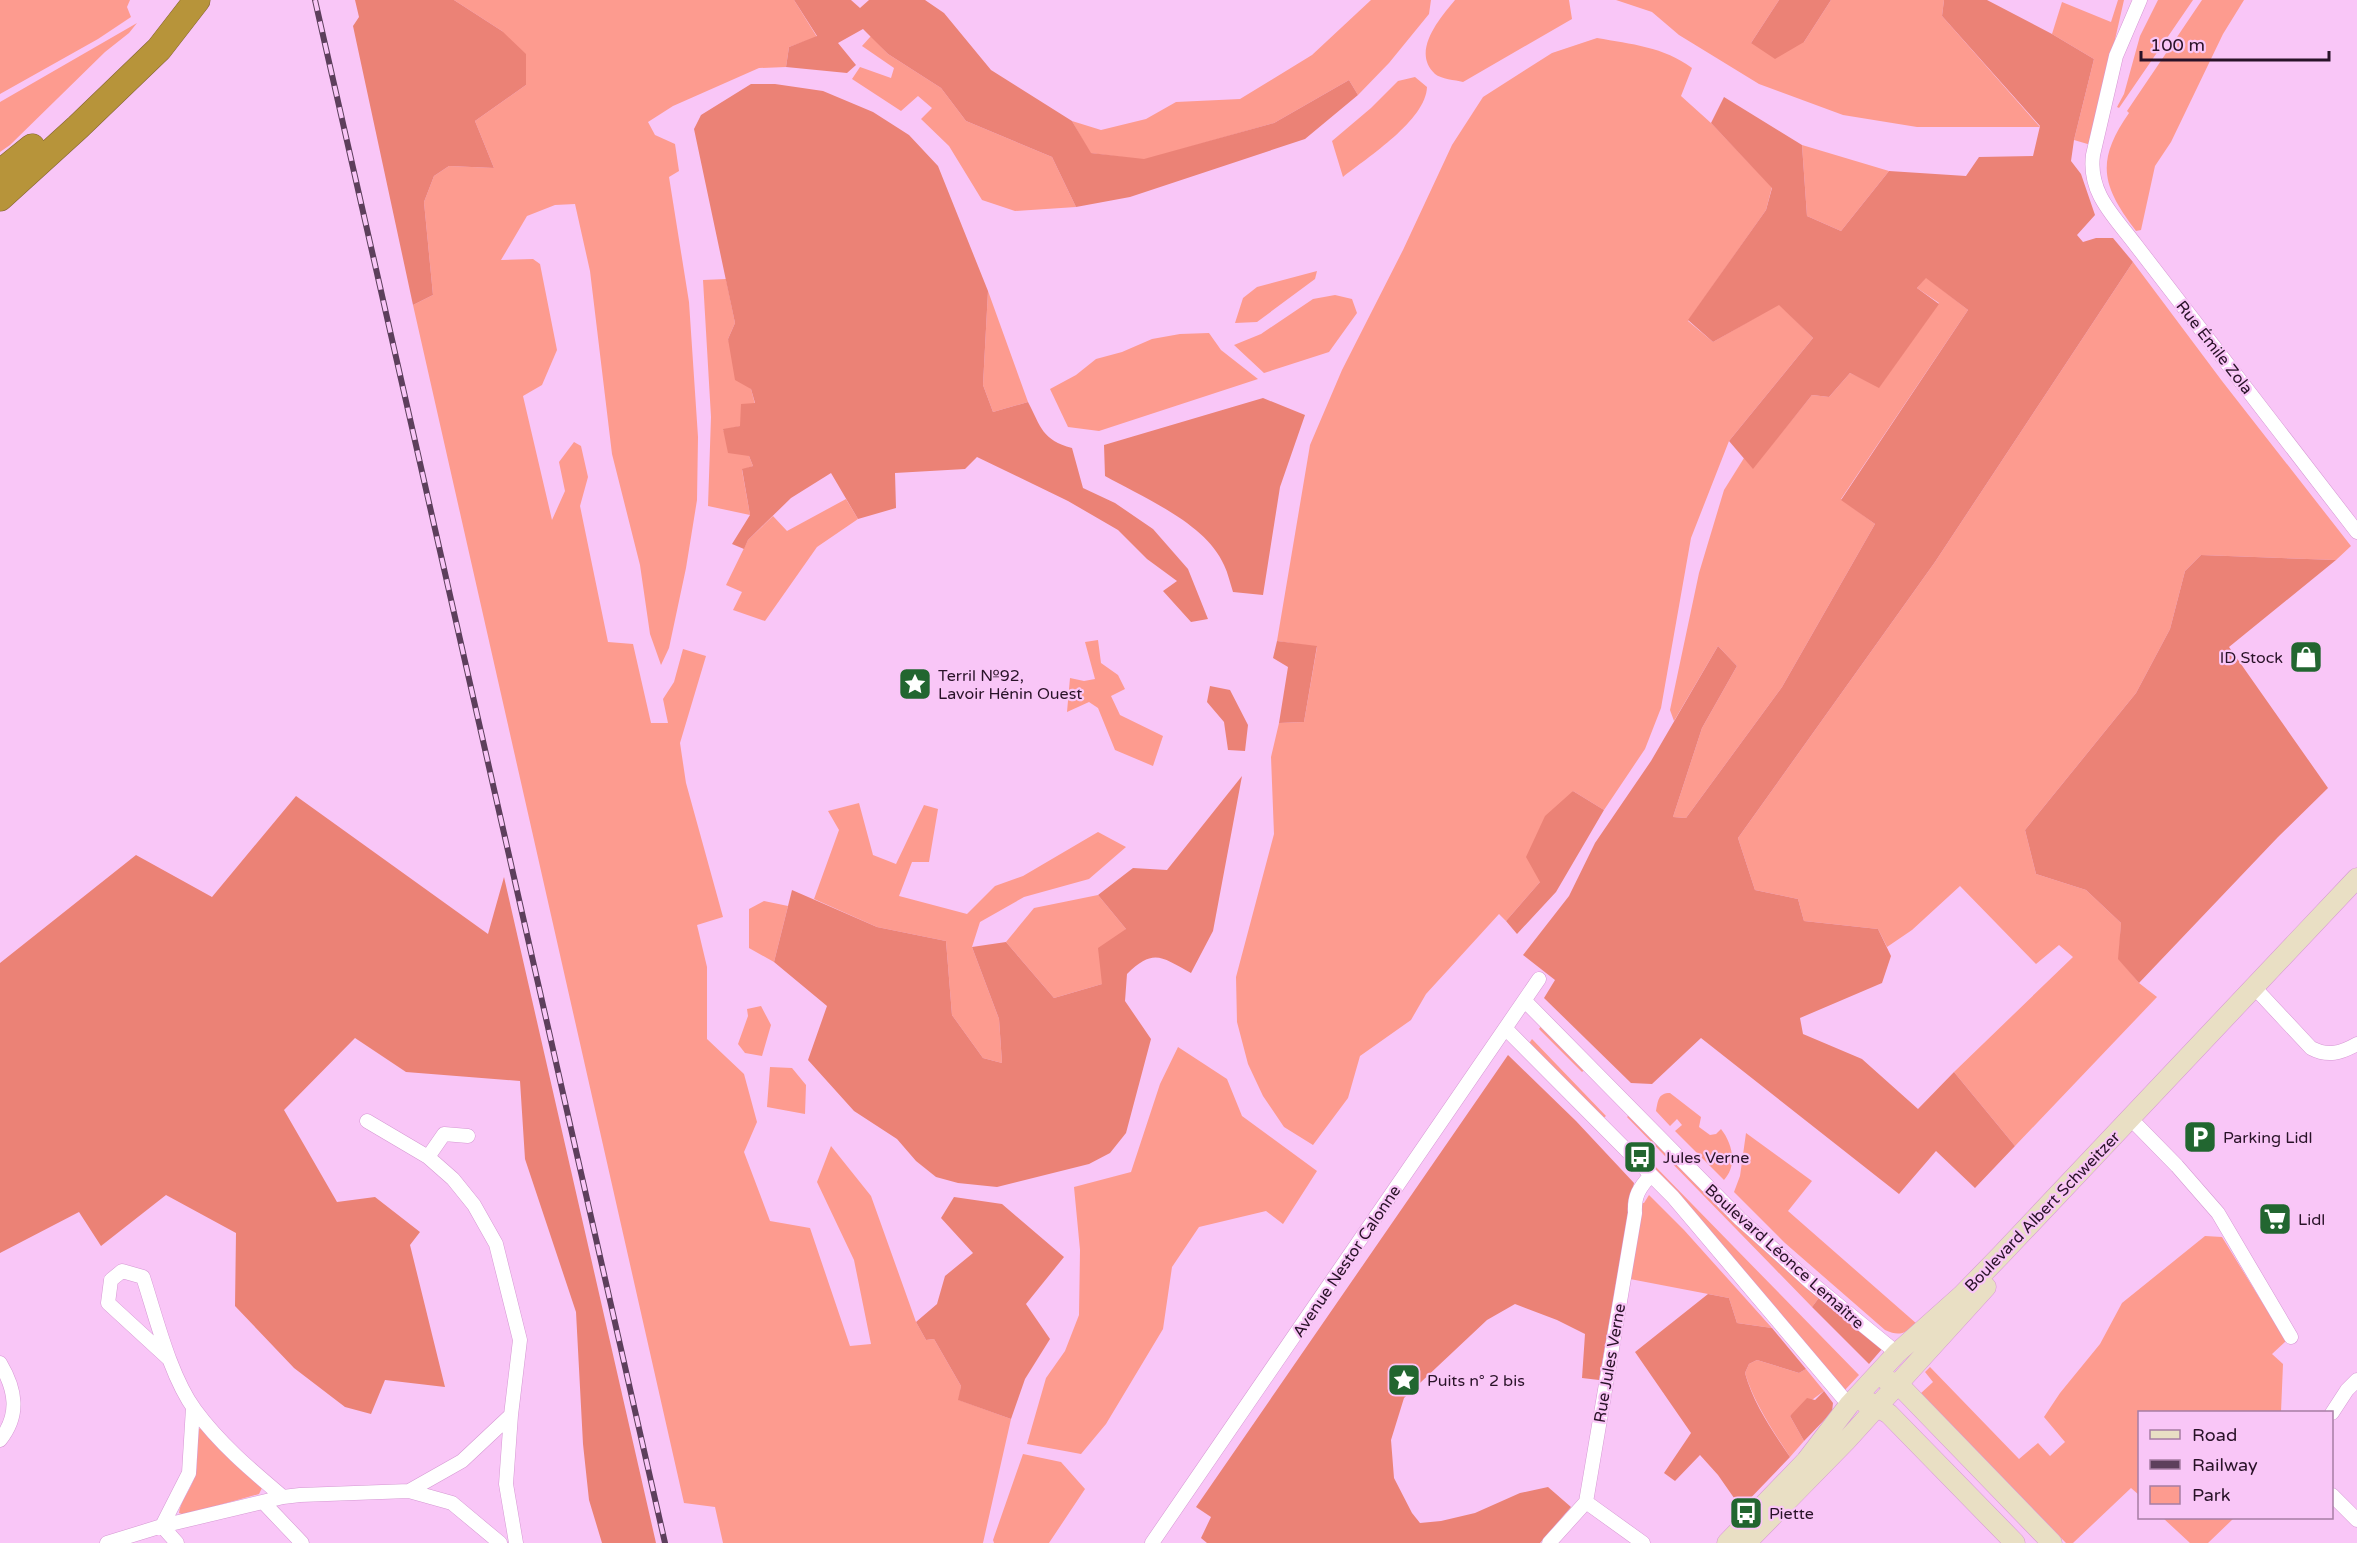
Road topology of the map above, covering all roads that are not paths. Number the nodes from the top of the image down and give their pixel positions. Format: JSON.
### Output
{"nodes":[{"id":1,"x":176,"y":0,"type":"edge"},
{"id":2,"x":197,"y":0,"type":"edge"},
{"id":3,"x":2140,"y":0,"type":"edge"},
{"id":4,"x":0,"y":173,"type":"edge"},
{"id":5,"x":0,"y":198,"type":"edge"},
{"id":6,"x":2357,"y":532,"type":"edge"},
{"id":7,"x":2357,"y":878,"type":"edge"},
{"id":8,"x":2357,"y":895,"type":"edge"},
{"id":9,"x":1539,"y":980,"type":"dead end"},
{"id":10,"x":2258,"y":991,"type":"junction"},
{"id":11,"x":1525,"y":1000,"type":"junction"},
{"id":12,"x":1506,"y":1029,"type":"junction"},
{"id":13,"x":2357,"y":1044,"type":"edge"},
{"id":14,"x":367,"y":1121,"type":"dead end"},
{"id":15,"x":2135,"y":1122,"type":"junction"},
{"id":16,"x":468,"y":1136,"type":"dead end"},
{"id":17,"x":428,"y":1156,"type":"junction"},
{"id":18,"x":1651,"y":1175,"type":"junction"},
{"id":19,"x":2291,"y":1337,"type":"dead end"},
{"id":20,"x":169,"y":1359,"type":"junction"},
{"id":21,"x":0,"y":1363,"type":"edge"},
{"id":22,"x":1891,"y":1372,"type":"junction"},
{"id":23,"x":2356,"y":1382,"type":"edge"},
{"id":24,"x":1863,"y":1405,"type":"junction"},
{"id":25,"x":193,"y":1408,"type":"junction"},
{"id":26,"x":2333,"y":1411,"type":"edge"},
{"id":27,"x":511,"y":1415,"type":"junction"},
{"id":28,"x":0,"y":1440,"type":"edge"},
{"id":29,"x":409,"y":1491,"type":"junction"},
{"id":30,"x":283,"y":1497,"type":"junction"},
{"id":31,"x":2333,"y":1497,"type":"edge"},
{"id":32,"x":263,"y":1502,"type":"junction"},
{"id":33,"x":1586,"y":1502,"type":"junction"},
{"id":34,"x":2357,"y":1520,"type":"edge"},
{"id":35,"x":162,"y":1526,"type":"junction"},
{"id":36,"x":1155,"y":1542,"type":"edge"},
{"id":37,"x":107,"y":1543,"type":"edge"},
{"id":38,"x":177,"y":1543,"type":"edge"},
{"id":39,"x":302,"y":1543,"type":"edge"},
{"id":40,"x":500,"y":1543,"type":"edge"},
{"id":41,"x":516,"y":1543,"type":"edge"},
{"id":42,"x":1549,"y":1543,"type":"edge"},
{"id":43,"x":1643,"y":1543,"type":"edge"},
{"id":44,"x":1727,"y":1543,"type":"edge"},
{"id":45,"x":1746,"y":1543,"type":"edge"},
{"id":46,"x":2015,"y":1543,"type":"edge"},
{"id":47,"x":2052,"y":1543,"type":"edge"}],
"edges":[{"from":1,"to":4,"type":"highway"},
{"from":2,"to":5,"type":"highway"},
{"from":3,"to":6,"type":"street","name":"Rue Émile Zola"},
{"from":7,"to":10,"type":"main road","name":"Boulevard Albert Schweitzer"},
{"from":8,"to":10,"type":"main road","name":"Boulevard Albert Schweitzer"},
{"from":9,"to":11,"type":"street","name":"Avenue Nestor Calonne"},
{"from":10,"to":13,"type":"street"},
{"from":10,"to":15,"type":"main road","name":"Boulevard Albert Schweitzer"},
{"from":11,"to":12,"type":"street","name":"Avenue Nestor Calonne"},
{"from":11,"to":22,"type":"street","name":"Boulevard Léonce Lemaître"},
{"from":12,"to":18,"type":"street","name":"Boulevard Léonce Lemaître"},
{"from":12,"to":36,"type":"street","name":"Avenue Nestor Calonne"},
{"from":14,"to":17,"type":"street"},
{"from":15,"to":19,"type":"street"},
{"from":15,"to":22,"type":"main road","name":"Boulevard Albert Schweitzer"},
{"from":15,"to":22,"type":"main road","name":"Boulevard Albert Schweitzer"},
{"from":16,"to":17,"type":"street"},
{"from":17,"to":27,"type":"street"},
{"from":18,"to":24,"type":"street","name":"Boulevard Léonce Lemaître"},
{"from":18,"to":33,"type":"street","name":"Rue Jules Verne"},
{"from":20,"to":20,"type":"street"},
{"from":20,"to":25,"type":"street"},
{"from":21,"to":28,"type":"street"},
{"from":22,"to":24,"type":"main road","name":"Boulevard Albert Schweitzer"},
{"from":22,"to":24,"type":"main road","name":"Boulevard Albert Schweitzer"},
{"from":22,"to":47,"type":"main road"},
{"from":23,"to":26,"type":"street"},
{"from":24,"to":44,"type":"main road","name":"Boulevard Albert Schweitzer"},
{"from":24,"to":45,"type":"main road"},
{"from":24,"to":46,"type":"main road"},
{"from":25,"to":30,"type":"street"},
{"from":25,"to":35,"type":"street"},
{"from":27,"to":29,"type":"street"},
{"from":27,"to":41,"type":"street"},
{"from":29,"to":30,"type":"street"},
{"from":29,"to":40,"type":"street"},
{"from":30,"to":32,"type":"street"},
{"from":31,"to":34,"type":"street"},
{"from":32,"to":35,"type":"street"},
{"from":32,"to":39,"type":"street"},
{"from":33,"to":42,"type":"street"},
{"from":33,"to":43,"type":"street"},
{"from":35,"to":37,"type":"street"},
{"from":35,"to":38,"type":"street"}]}
